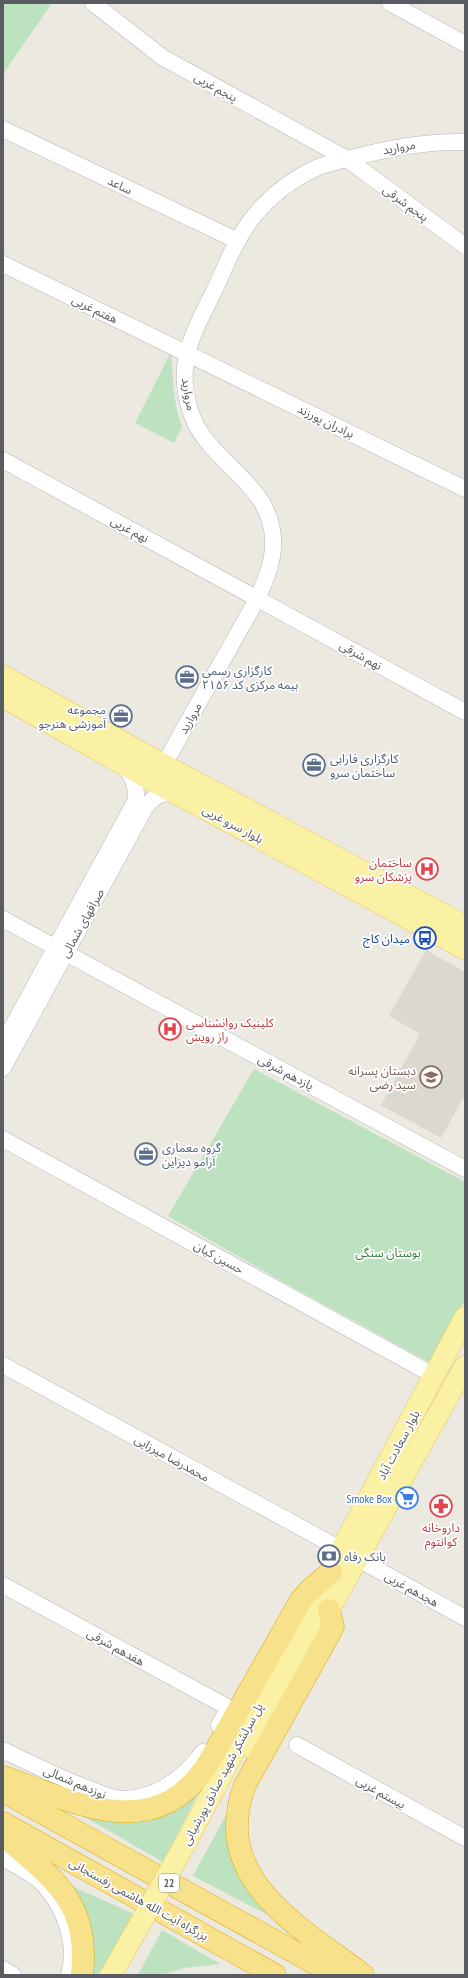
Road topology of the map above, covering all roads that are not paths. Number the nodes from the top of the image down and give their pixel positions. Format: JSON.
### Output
{"nodes":[{"id":1,"x":94,"y":3,"type":"edge"},
{"id":2,"x":390,"y":3,"type":"edge"},
{"id":3,"x":465,"y":44,"type":"edge"},
{"id":4,"x":3,"y":129,"type":"edge"},
{"id":5,"x":465,"y":142,"type":"edge"},
{"id":6,"x":347,"y":159,"type":"junction"},
{"id":7,"x":238,"y":241,"type":"junction"},
{"id":8,"x":465,"y":246,"type":"edge"},
{"id":9,"x":3,"y":264,"type":"edge"},
{"id":10,"x":186,"y":353,"type":"junction"},
{"id":11,"x":3,"y":460,"type":"edge"},
{"id":12,"x":465,"y":489,"type":"edge"},
{"id":13,"x":257,"y":598,"type":"junction"},
{"id":14,"x":3,"y":676,"type":"edge"},
{"id":15,"x":3,"y":698,"type":"edge"},
{"id":16,"x":465,"y":712,"type":"edge"},
{"id":17,"x":124,"y":765,"type":"junction"},
{"id":18,"x":164,"y":765,"type":"junction"},
{"id":19,"x":172,"y":791,"type":"junction"},
{"id":20,"x":3,"y":919,"type":"edge"},
{"id":21,"x":465,"y":926,"type":"edge"},
{"id":22,"x":61,"y":950,"type":"junction"},
{"id":23,"x":465,"y":950,"type":"edge"},
{"id":24,"x":3,"y":1045,"type":"edge"},
{"id":25,"x":3,"y":1068,"type":"edge"},
{"id":26,"x":3,"y":1139,"type":"edge"},
{"id":27,"x":465,"y":1169,"type":"edge"},
{"id":28,"x":465,"y":1317,"type":"edge"},
{"id":29,"x":3,"y":1365,"type":"edge"},
{"id":30,"x":465,"y":1366,"type":"edge"},
{"id":31,"x":435,"y":1376,"type":"junction"},
{"id":32,"x":459,"y":1390,"type":"edge"},
{"id":33,"x":350,"y":1555,"type":"junction"},
{"id":34,"x":331,"y":1572,"type":"junction"},
{"id":35,"x":3,"y":1585,"type":"edge"},
{"id":36,"x":329,"y":1610,"type":"junction"},
{"id":37,"x":465,"y":1618,"type":"edge"},
{"id":38,"x":229,"y":1708,"type":"joint"},
{"id":39,"x":297,"y":1745,"type":"dead end"},
{"id":40,"x":3,"y":1750,"type":"edge"},
{"id":41,"x":3,"y":1777,"type":"edge"},
{"id":42,"x":3,"y":1791,"type":"edge"},
{"id":43,"x":3,"y":1823,"type":"edge"},
{"id":44,"x":3,"y":1835,"type":"edge"},
{"id":45,"x":465,"y":1838,"type":"edge"},
{"id":46,"x":190,"y":1847,"type":"junction"},
{"id":47,"x":3,"y":1858,"type":"edge"},
{"id":48,"x":3,"y":1969,"type":"edge"},
{"id":49,"x":12,"y":1975,"type":"edge"},
{"id":50,"x":69,"y":1975,"type":"edge"},
{"id":51,"x":82,"y":1975,"type":"edge"},
{"id":52,"x":112,"y":1975,"type":"edge"},
{"id":53,"x":127,"y":1975,"type":"edge"},
{"id":54,"x":275,"y":1975,"type":"edge"},
{"id":55,"x":336,"y":1975,"type":"edge"},
{"id":56,"x":363,"y":1975,"type":"edge"}],
"edges":[{"from":1,"to":6,"type":"street","name":"پنجم غربی"},
{"from":2,"to":3,"type":"street"},
{"from":4,"to":7,"type":"street","name":"ساعد"},
{"from":5,"to":6,"type":"street","name":"مروارید"},
{"from":6,"to":7,"type":"street","name":"مروارید"},
{"from":6,"to":8,"type":"street","name":"پنجم شرقی"},
{"from":7,"to":10,"type":"street","name":"مروارید"},
{"from":9,"to":10,"type":"street","name":"هفتم غربی"},
{"from":10,"to":12,"type":"street","name":"برادران پورزند"},
{"from":10,"to":13,"type":"street","name":"مروارید"},
{"from":11,"to":13,"type":"street","name":"نهم غربی"},
{"from":13,"to":16,"type":"street","name":"نهم شرقی"},
{"from":13,"to":18,"type":"street","name":"مروارید"},
{"from":14,"to":18,"type":"main road","name":"بلوار سرو غربی"},
{"from":15,"to":17,"type":"main road","name":"بلوار سرو غربی"},
{"from":17,"to":19,"type":"main road","name":"بلوار سرو غربی"},
{"from":17,"to":22,"type":"street","name":"صرافهای شمالی"},
{"from":18,"to":21,"type":"main road","name":"بلوار سرو غربی"},
{"from":19,"to":22,"type":"street","name":"صرافهای شمالی"},
{"from":19,"to":23,"type":"main road","name":"بلوار سرو غربی"},
{"from":20,"to":22,"type":"street","name":"یازدهم شرقی"},
{"from":22,"to":24,"type":"street","name":"صرافهای شمالی"},
{"from":22,"to":25,"type":"street","name":"صرافهای شمالی"},
{"from":22,"to":27,"type":"street","name":"یازدهم شرقی"},
{"from":26,"to":31,"type":"street","name":"حسین کیان"},
{"from":28,"to":31,"type":"main road","name":"بلوار سعادت آباد"},
{"from":29,"to":33,"type":"street","name":"محمدرضا میرزایی"},
{"from":30,"to":32,"type":"main road","name":"بلوار سعادت آباد"},
{"from":31,"to":33,"type":"main road","name":"بلوار سعادت آباد"},
{"from":32,"to":33,"type":"main road","name":"بلوار سعادت آباد"},
{"from":33,"to":34,"type":"main road","name":"بلوار سعادت آباد"},
{"from":33,"to":36,"type":"main road","name":"بلوار سعادت آباد"},
{"from":33,"to":37,"type":"street","name":"هجدهم غربی"},
{"from":34,"to":41,"type":"highway"},
{"from":34,"to":46,"type":"main road","name":"پل سرلشکر شهید صادق پورشیانی"},
{"from":35,"to":38,"type":"street","name":"هفدهم شرقی"},
{"from":36,"to":46,"type":"main road","name":"پل سرلشکر شهید صادق پورشیانی"},
{"from":36,"to":56,"type":"highway"},
{"from":38,"to":40,"type":"street","name":"نوزدهم شمالی"},
{"from":39,"to":45,"type":"street","name":"بیستم غربی"},
{"from":42,"to":55,"type":"highway","number":"22"},
{"from":43,"to":54,"type":"highway","name":"بزرگراه آیت الله هاشمی رفسنجانی","number":"22"},
{"from":44,"to":51,"type":"highway"},
{"from":46,"to":52,"type":"main road","name":"پل سرلشکر شهید صادق پورشیانی","bridge":true},
{"from":46,"to":53,"type":"main road","name":"پل سرلشکر شهید صادق پورشیانی"},
{"from":47,"to":50,"type":"street"},
{"from":48,"to":49,"type":"street"}]}
